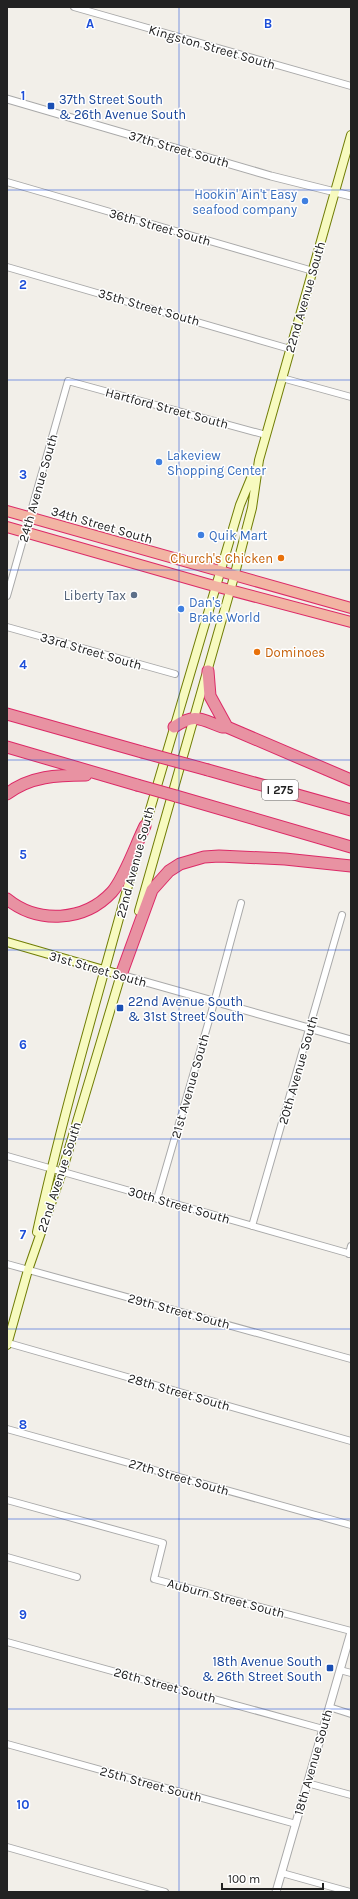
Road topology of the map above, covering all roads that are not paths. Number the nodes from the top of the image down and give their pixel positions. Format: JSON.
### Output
{"nodes":[{"id":1,"x":74,"y":7,"type":"edge"},
{"id":2,"x":351,"y":86,"type":"edge"},
{"id":3,"x":7,"y":99,"type":"edge"},
{"id":4,"x":351,"y":135,"type":"edge"},
{"id":5,"x":7,"y":182,"type":"edge"},
{"id":6,"x":335,"y":191,"type":"junction"},
{"id":7,"x":351,"y":196,"type":"edge"},
{"id":8,"x":7,"y":267,"type":"edge"},
{"id":9,"x":312,"y":271,"type":"junction"},
{"id":10,"x":290,"y":349,"type":"junction"},
{"id":11,"x":282,"y":378,"type":"junction"},
{"id":12,"x":68,"y":381,"type":"joint"},
{"id":13,"x":351,"y":397,"type":"edge"},
{"id":14,"x":266,"y":435,"type":"junction"},
{"id":15,"x":259,"y":460,"type":"junction"},
{"id":16,"x":7,"y":511,"type":"edge"},
{"id":17,"x":30,"y":518,"type":"junction"},
{"id":18,"x":7,"y":527,"type":"edge"},
{"id":19,"x":25,"y":532,"type":"junction"},
{"id":20,"x":219,"y":572,"type":"junction"},
{"id":21,"x":234,"y":577,"type":"junction"},
{"id":22,"x":215,"y":586,"type":"junction"},
{"id":23,"x":231,"y":590,"type":"junction"},
{"id":24,"x":7,"y":596,"type":"edge"},
{"id":25,"x":351,"y":608,"type":"edge"},
{"id":26,"x":351,"y":622,"type":"edge"},
{"id":27,"x":7,"y":627,"type":"edge"},
{"id":28,"x":208,"y":671,"type":"junction"},
{"id":29,"x":175,"y":674,"type":"dead end"},
{"id":30,"x":7,"y":714,"type":"edge"},
{"id":31,"x":195,"y":717,"type":"junction"},
{"id":32,"x":174,"y":727,"type":"junction"},
{"id":33,"x":227,"y":727,"type":"junction"},
{"id":34,"x":7,"y":748,"type":"edge"},
{"id":35,"x":100,"y":775,"type":"junction"},
{"id":36,"x":351,"y":780,"type":"edge"},
{"id":37,"x":7,"y":794,"type":"edge"},
{"id":38,"x":351,"y":810,"type":"edge"},
{"id":39,"x":145,"y":826,"type":"junction"},
{"id":40,"x":351,"y":847,"type":"edge"},
{"id":41,"x":351,"y":866,"type":"edge"},
{"id":42,"x":7,"y":899,"type":"edge"},
{"id":43,"x":241,"y":903,"type":"dead end"},
{"id":44,"x":342,"y":915,"type":"dead end"},
{"id":45,"x":7,"y":942,"type":"edge"},
{"id":46,"x":105,"y":971,"type":"junction"},
{"id":47,"x":121,"y":975,"type":"junction"},
{"id":48,"x":215,"y":1001,"type":"junction"},
{"id":49,"x":310,"y":1028,"type":"junction"},
{"id":50,"x":351,"y":1040,"type":"edge"},
{"id":51,"x":7,"y":1156,"type":"edge"},
{"id":52,"x":51,"y":1168,"type":"junction"},
{"id":53,"x":62,"y":1172,"type":"junction"},
{"id":54,"x":157,"y":1199,"type":"junction"},
{"id":55,"x":252,"y":1226,"type":"junction"},
{"id":56,"x":351,"y":1246,"type":"edge"},
{"id":57,"x":350,"y":1254,"type":"edge"},
{"id":58,"x":7,"y":1264,"type":"edge"},
{"id":59,"x":28,"y":1270,"type":"junction"},
{"id":60,"x":7,"y":1344,"type":"edge"},
{"id":61,"x":351,"y":1359,"type":"edge"},
{"id":62,"x":7,"y":1429,"type":"edge"},
{"id":63,"x":351,"y":1441,"type":"edge"},
{"id":64,"x":7,"y":1500,"type":"edge"},
{"id":65,"x":351,"y":1525,"type":"edge"},
{"id":66,"x":7,"y":1557,"type":"edge"},
{"id":67,"x":77,"y":1577,"type":"dead end"},
{"id":68,"x":351,"y":1631,"type":"edge"},
{"id":69,"x":7,"y":1642,"type":"edge"},
{"id":70,"x":340,"y":1670,"type":"junction"},
{"id":71,"x":351,"y":1673,"type":"edge"},
{"id":72,"x":329,"y":1707,"type":"junction"},
{"id":73,"x":351,"y":1714,"type":"edge"},
{"id":74,"x":323,"y":1729,"type":"junction"},
{"id":75,"x":7,"y":1744,"type":"edge"},
{"id":76,"x":307,"y":1783,"type":"junction"},
{"id":77,"x":351,"y":1795,"type":"edge"},
{"id":78,"x":296,"y":1824,"type":"junction"},
{"id":79,"x":7,"y":1847,"type":"edge"},
{"id":80,"x":282,"y":1873,"type":"junction"},
{"id":81,"x":165,"y":1892,"type":"edge"},
{"id":82,"x":276,"y":1892,"type":"edge"},
{"id":83,"x":350,"y":1892,"type":"edge"}],
"edges":[{"from":1,"to":2,"type":"street","name":"Kingston Street South"},
{"from":3,"to":6,"type":"street","name":"37th Street South"},
{"from":4,"to":6,"type":"main road","name":"22nd Avenue South"},
{"from":5,"to":9,"type":"street","name":"36th Street South"},
{"from":6,"to":7,"type":"street","name":"37th Street South"},
{"from":6,"to":9,"type":"main road","name":"22nd Avenue South"},
{"from":8,"to":10,"type":"street","name":"35th Street South"},
{"from":9,"to":10,"type":"main road","name":"22nd Avenue South"},
{"from":10,"to":11,"type":"main road","name":"22nd Avenue South"},
{"from":11,"to":13,"type":"street"},
{"from":11,"to":14,"type":"main road","name":"22nd Avenue South"},
{"from":12,"to":14,"type":"street","name":"Hartford Street South"},
{"from":12,"to":17,"type":"street","name":"24th Avenue South"},
{"from":14,"to":15,"type":"main road","name":"22nd Avenue South"},
{"from":15,"to":20,"type":"main road","name":"22nd Avenue South"},
{"from":15,"to":21,"type":"main road","name":"22nd Avenue South"},
{"from":16,"to":17,"type":"highway","name":"34th Street South"},
{"from":17,"to":19,"type":"street","name":"24th Avenue South"},
{"from":17,"to":20,"type":"highway","name":"34th Street South"},
{"from":18,"to":19,"type":"highway"},
{"from":19,"to":22,"type":"highway"},
{"from":19,"to":24,"type":"street","name":"24th Avenue South"},
{"from":20,"to":21,"type":"highway","name":"34th Street South"},
{"from":20,"to":22,"type":"main road","name":"22nd Avenue South"},
{"from":21,"to":23,"type":"main road","name":"22nd Avenue South"},
{"from":21,"to":25,"type":"highway","name":"34th Street South"},
{"from":22,"to":23,"type":"highway"},
{"from":22,"to":32,"type":"main road","name":"22nd Avenue South"},
{"from":23,"to":26,"type":"highway"},
{"from":23,"to":28,"type":"main road","name":"22nd Avenue South"},
{"from":27,"to":29,"type":"street","name":"33rd Street South"},
{"from":28,"to":31,"type":"main road","name":"22nd Avenue South"},
{"from":28,"to":33,"type":"highway"},
{"from":30,"to":38,"type":"highway","number":"I 275","bridge":true},
{"from":31,"to":32,"type":"highway"},
{"from":31,"to":33,"type":"highway"},
{"from":31,"to":47,"type":"main road","name":"22nd Avenue South"},
{"from":32,"to":39,"type":"main road","name":"22nd Avenue South"},
{"from":33,"to":36,"type":"highway"},
{"from":34,"to":35,"type":"highway"},
{"from":35,"to":37,"type":"highway"},
{"from":35,"to":40,"type":"highway","bridge":true},
{"from":39,"to":42,"type":"highway"},
{"from":39,"to":46,"type":"main road","name":"22nd Avenue South"},
{"from":41,"to":47,"type":"highway"},
{"from":43,"to":48,"type":"street","name":"21st Avenue South"},
{"from":44,"to":49,"type":"street","name":"20th Avenue South"},
{"from":45,"to":46,"type":"main road","name":"31st Street South"},
{"from":46,"to":47,"type":"main road","name":"31st Street South"},
{"from":46,"to":52,"type":"main road","name":"22nd Avenue South"},
{"from":47,"to":48,"type":"street","name":"31st Street South"},
{"from":47,"to":53,"type":"main road","name":"22nd Avenue South"},
{"from":48,"to":49,"type":"street","name":"31st Street South"},
{"from":48,"to":54,"type":"street","name":"21st Avenue South"},
{"from":49,"to":50,"type":"street","name":"31st Street South"},
{"from":49,"to":55,"type":"street","name":"20th Avenue South"},
{"from":51,"to":52,"type":"street","name":"30th Street South"},
{"from":52,"to":53,"type":"street","name":"30th Street South"},
{"from":52,"to":59,"type":"main road","name":"22nd Avenue South"},
{"from":53,"to":54,"type":"street","name":"30th Street South"},
{"from":53,"to":59,"type":"main road","name":"22nd Avenue South"},
{"from":54,"to":55,"type":"street","name":"30th Street South"},
{"from":55,"to":57,"type":"street","name":"30th Street South"},
{"from":56,"to":57,"type":"street"},
{"from":58,"to":59,"type":"street","name":"29th Street South"},
{"from":59,"to":60,"type":"main road","name":"22nd Avenue South"},
{"from":59,"to":61,"type":"street","name":"29th Street South"},
{"from":60,"to":63,"type":"street","name":"28th Street South"},
{"from":62,"to":65,"type":"street","name":"27th Street South"},
{"from":64,"to":68,"type":"street","name":"Auburn Street South"},
{"from":66,"to":67,"type":"street"},
{"from":68,"to":70,"type":"street","name":"18th Avenue South"},
{"from":69,"to":74,"type":"street","name":"26th Street South"},
{"from":70,"to":71,"type":"street"},
{"from":70,"to":72,"type":"street","name":"18th Avenue South"},
{"from":72,"to":73,"type":"street"},
{"from":72,"to":74,"type":"street","name":"18th Avenue South"},
{"from":74,"to":76,"type":"street","name":"18th Avenue South"},
{"from":75,"to":78,"type":"street","name":"25th Street South"},
{"from":76,"to":77,"type":"street"},
{"from":76,"to":78,"type":"street","name":"18th Avenue South"},
{"from":78,"to":80,"type":"street","name":"18th Avenue South"},
{"from":79,"to":81,"type":"street"},
{"from":80,"to":82,"type":"street","name":"18th Avenue South"},
{"from":80,"to":83,"type":"street"}]}
